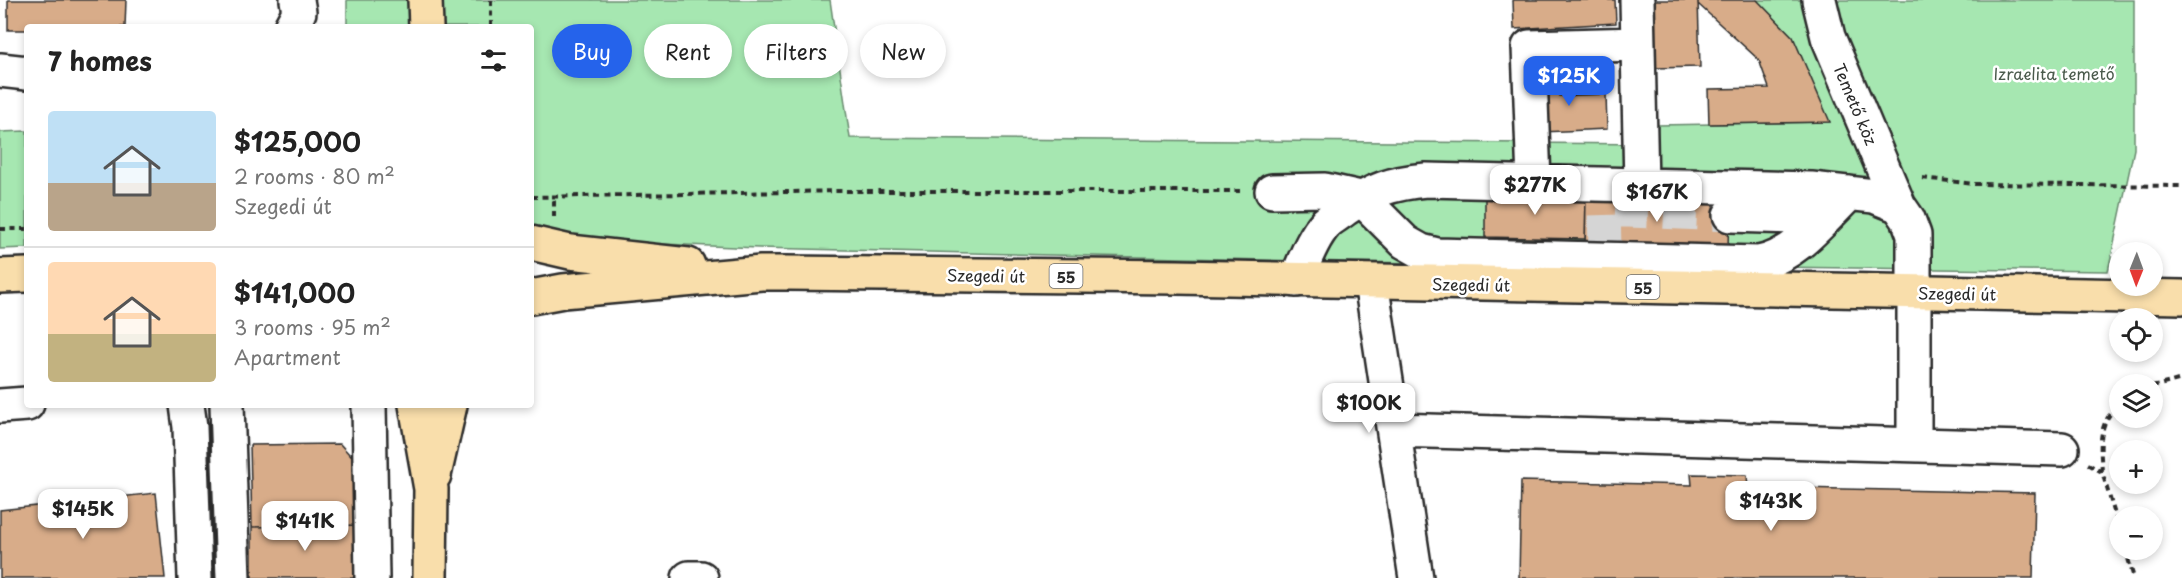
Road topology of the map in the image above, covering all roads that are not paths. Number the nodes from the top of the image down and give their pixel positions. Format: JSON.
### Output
{"nodes":[{"id":1,"x":297,"y":0,"type":"edge"},
{"id":2,"x":425,"y":0,"type":"edge"},
{"id":3,"x":1637,"y":0,"type":"edge"},
{"id":4,"x":1819,"y":0,"type":"edge"},
{"id":5,"x":293,"y":24,"type":"edge"},
{"id":6,"x":426,"y":24,"type":"edge"},
{"id":7,"x":1638,"y":44,"type":"junction"},
{"id":8,"x":0,"y":70,"type":"edge"},
{"id":9,"x":24,"y":73,"type":"edge"},
{"id":10,"x":1534,"y":182,"type":"junction"},
{"id":11,"x":1641,"y":185,"type":"junction"},
{"id":12,"x":1272,"y":191,"type":"dead end"},
{"id":13,"x":1850,"y":193,"type":"junction"},
{"id":14,"x":1361,"y":198,"type":"junction"},
{"id":15,"x":1899,"y":206,"type":"junction"},
{"id":16,"x":1730,"y":215,"type":"tunnel mouth"},
{"id":17,"x":1824,"y":218,"type":"junction"},
{"id":18,"x":534,"y":244,"type":"edge"},
{"id":19,"x":761,"y":273,"type":"junction"},
{"id":20,"x":24,"y":275,"type":"edge"},
{"id":21,"x":0,"y":276,"type":"edge"},
{"id":22,"x":1296,"y":280,"type":"junction"},
{"id":23,"x":1371,"y":282,"type":"junction"},
{"id":24,"x":1915,"y":293,"type":"junction"},
{"id":25,"x":534,"y":296,"type":"edge"},
{"id":26,"x":2182,"y":297,"type":"edge"},
{"id":27,"x":24,"y":404,"type":"edge"},
{"id":28,"x":0,"y":406,"type":"edge"},
{"id":29,"x":187,"y":408,"type":"edge"},
{"id":30,"x":227,"y":408,"type":"edge"},
{"id":31,"x":369,"y":408,"type":"edge"},
{"id":32,"x":416,"y":408,"type":"edge"},
{"id":33,"x":449,"y":408,"type":"edge"},
{"id":34,"x":1394,"y":430,"type":"junction"},
{"id":35,"x":1914,"y":443,"type":"junction"},
{"id":36,"x":2062,"y":449,"type":"road end"},
{"id":37,"x":430,"y":489,"type":"junction"},
{"id":38,"x":195,"y":578,"type":"edge"},
{"id":39,"x":233,"y":578,"type":"edge"},
{"id":40,"x":372,"y":578,"type":"edge"},
{"id":41,"x":430,"y":578,"type":"edge"},
{"id":42,"x":689,"y":578,"type":"edge"},
{"id":43,"x":701,"y":578,"type":"edge"},
{"id":44,"x":1416,"y":578,"type":"edge"}],
"edges":[{"from":1,"to":5,"type":"street"},
{"from":2,"to":6,"type":"main road"},
{"from":3,"to":7,"type":"street"},
{"from":4,"to":15,"type":"street","name":"Temető köz"},
{"from":7,"to":10,"type":"street"},
{"from":7,"to":11,"type":"street"},
{"from":8,"to":9,"type":"street"},
{"from":10,"to":11,"type":"street"},
{"from":10,"to":14,"type":"street"},
{"from":11,"to":13,"type":"street"},
{"from":12,"to":14,"type":"street"},
{"from":13,"to":15,"type":"street"},
{"from":13,"to":17,"type":"street"},
{"from":14,"to":17,"type":"street"},
{"from":14,"to":22,"type":"street"},
{"from":15,"to":24,"type":"street","name":"Temető köz"},
{"from":16,"to":17,"type":"street"},
{"from":18,"to":19,"type":"main road","number":"55"},
{"from":19,"to":22,"type":"main road","name":"Szegedi út","number":"55"},
{"from":19,"to":25,"type":"main road","number":"55"},
{"from":20,"to":21,"type":"main road"},
{"from":22,"to":23,"type":"main road","name":"Szegedi út","number":"55"},
{"from":23,"to":24,"type":"main road","name":"Szegedi út","number":"55"},
{"from":23,"to":34,"type":"street"},
{"from":24,"to":26,"type":"main road","name":"Szegedi út","number":"55"},
{"from":24,"to":35,"type":"street","name":"Temető köz"},
{"from":27,"to":28,"type":"street"},
{"from":29,"to":38,"type":"street"},
{"from":30,"to":39,"type":"street"},
{"from":31,"to":40,"type":"street"},
{"from":32,"to":37,"type":"main road"},
{"from":33,"to":37,"type":"main road"},
{"from":34,"to":35,"type":"street"},
{"from":34,"to":44,"type":"street"},
{"from":35,"to":36,"type":"street"},
{"from":37,"to":41,"type":"main road"},
{"from":42,"to":43,"type":"street"}]}
